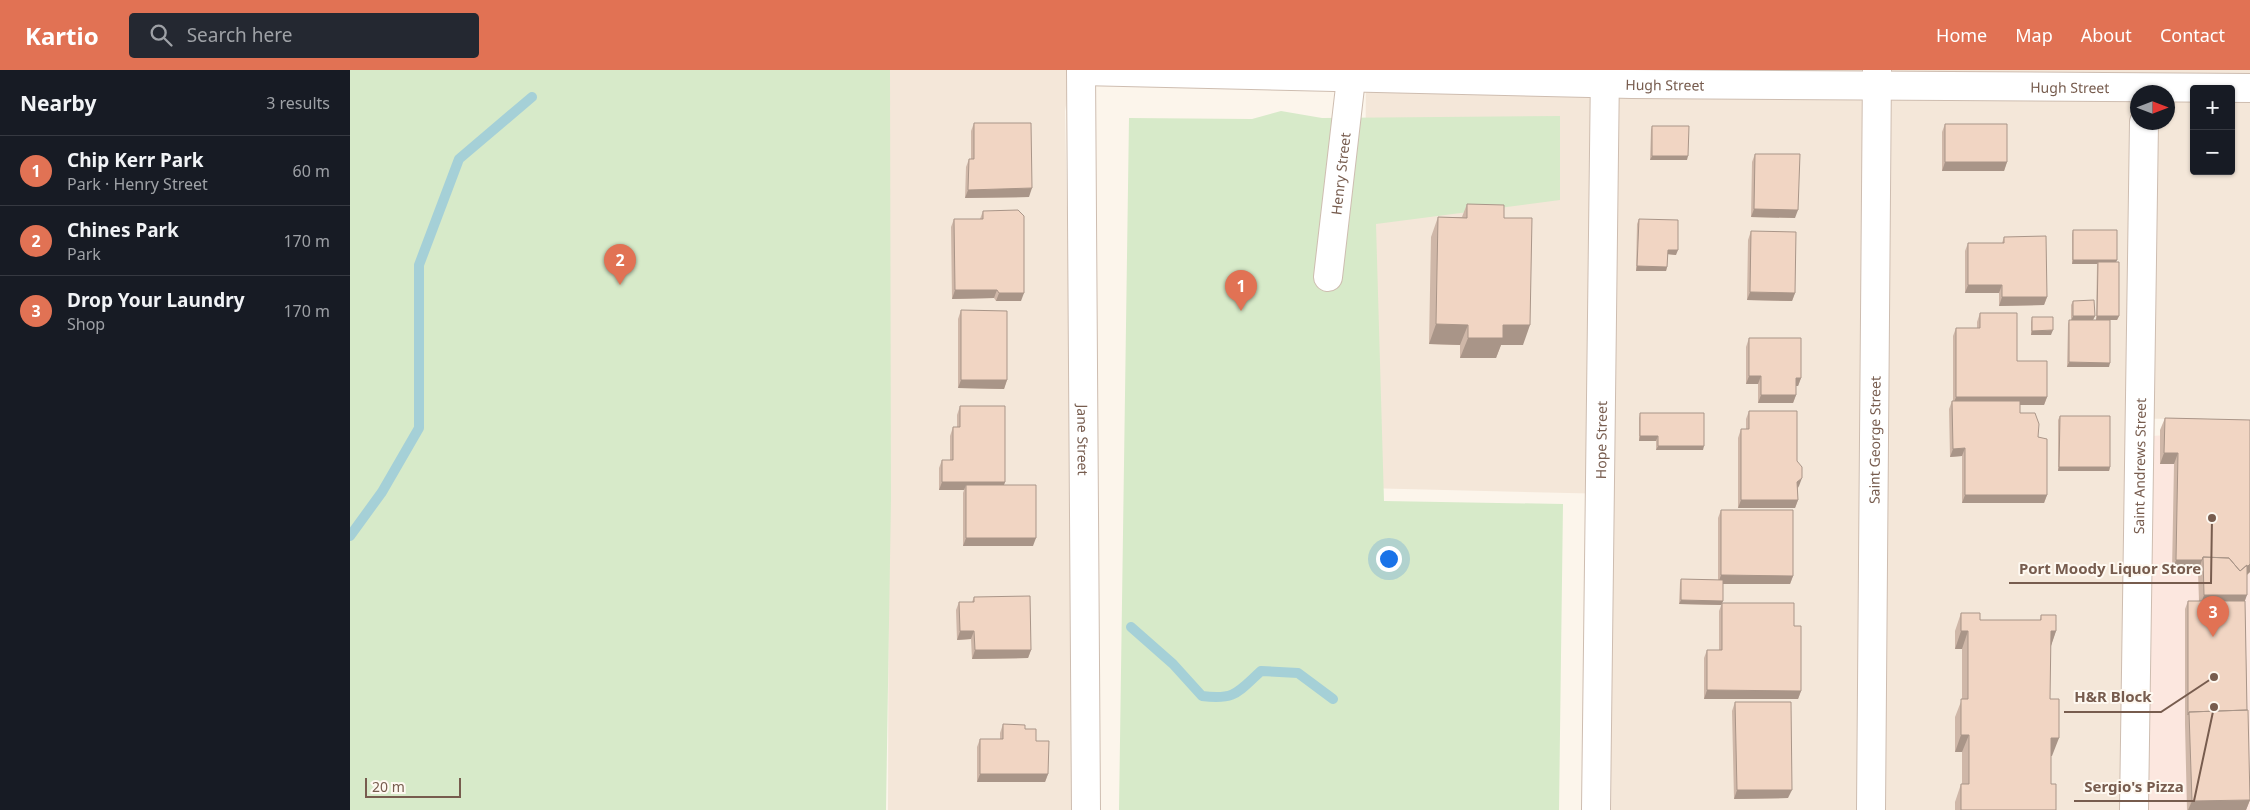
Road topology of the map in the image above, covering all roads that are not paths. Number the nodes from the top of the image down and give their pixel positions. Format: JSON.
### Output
{"nodes":[{"id":1,"x":1080,"y":71,"type":"edge"},
{"id":2,"x":1352,"y":74,"type":"edge"},
{"id":3,"x":1605,"y":77,"type":"edge"},
{"id":4,"x":1876,"y":78,"type":"edge"},
{"id":5,"x":2144,"y":83,"type":"edge"},
{"id":6,"x":2250,"y":88,"type":"edge"},
{"id":7,"x":2144,"y":130,"type":"edge"},
{"id":8,"x":1328,"y":277,"type":"dead end"},
{"id":9,"x":1086,"y":810,"type":"edge"},
{"id":10,"x":1596,"y":810,"type":"edge"},
{"id":11,"x":1871,"y":810,"type":"edge"},
{"id":12,"x":2134,"y":810,"type":"edge"}],
"edges":[{"from":1,"to":2,"type":"street","name":"Hugh Street"},
{"from":1,"to":9,"type":"street","name":"Jane Street"},
{"from":2,"to":3,"type":"street","name":"Hugh Street"},
{"from":2,"to":8,"type":"street","name":"Henry Street"},
{"from":3,"to":4,"type":"street","name":"Hugh Street"},
{"from":3,"to":10,"type":"street","name":"Hope Street"},
{"from":4,"to":5,"type":"street","name":"Hugh Street"},
{"from":4,"to":11,"type":"street","name":"Saint George Street"},
{"from":5,"to":6,"type":"street","name":"Hugh Street"},
{"from":7,"to":12,"type":"street","name":"Saint Andrews Street"}]}
